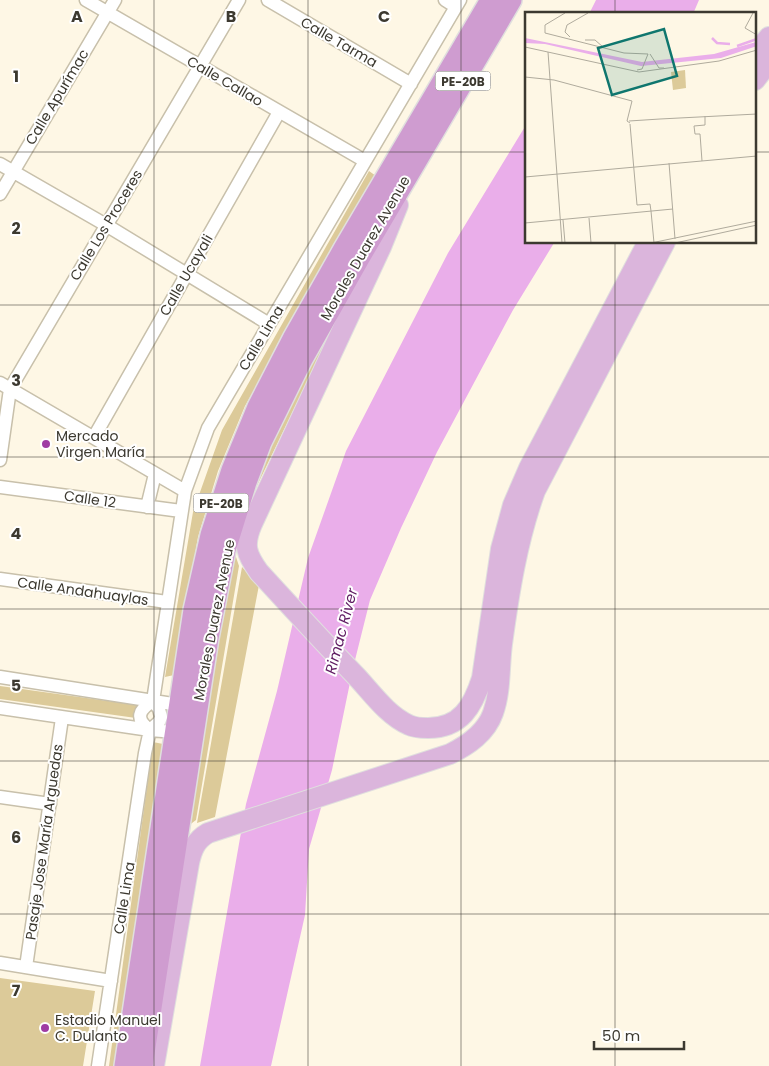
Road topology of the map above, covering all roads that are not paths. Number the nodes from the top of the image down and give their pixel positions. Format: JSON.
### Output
{"nodes":[{"id":1,"x":86,"y":0,"type":"edge"},
{"id":2,"x":115,"y":0,"type":"edge"},
{"id":3,"x":239,"y":0,"type":"edge"},
{"id":4,"x":268,"y":0,"type":"edge"},
{"id":5,"x":491,"y":0,"type":"edge"},
{"id":6,"x":511,"y":0,"type":"edge"},
{"id":7,"x":454,"y":2,"type":"edge"},
{"id":8,"x":108,"y":12,"type":"junction"},
{"id":9,"x":769,"y":37,"type":"edge"},
{"id":10,"x":756,"y":53,"type":"edge"},
{"id":11,"x":769,"y":62,"type":"edge"},
{"id":12,"x":200,"y":67,"type":"junction"},
{"id":13,"x":756,"y":79,"type":"edge"},
{"id":14,"x":411,"y":84,"type":"junction"},
{"id":15,"x":279,"y":112,"type":"junction"},
{"id":16,"x":366,"y":161,"type":"junction"},
{"id":17,"x":414,"y":163,"type":"junction"},
{"id":18,"x":0,"y":164,"type":"edge"},
{"id":19,"x":13,"y":171,"type":"junction"},
{"id":20,"x":0,"y":194,"type":"edge"},
{"id":21,"x":106,"y":225,"type":"junction"},
{"id":22,"x":647,"y":244,"type":"edge"},
{"id":23,"x":664,"y":244,"type":"edge"},
{"id":24,"x":186,"y":274,"type":"junction"},
{"id":25,"x":269,"y":324,"type":"junction"},
{"id":26,"x":5,"y":386,"type":"edge"},
{"id":27,"x":94,"y":438,"type":"junction"},
{"id":28,"x":0,"y":460,"type":"edge"},
{"id":29,"x":155,"y":474,"type":"junction"},
{"id":30,"x":0,"y":488,"type":"edge"},
{"id":31,"x":184,"y":491,"type":"junction"},
{"id":32,"x":147,"y":507,"type":"junction"},
{"id":33,"x":181,"y":511,"type":"junction"},
{"id":34,"x":0,"y":579,"type":"edge"},
{"id":35,"x":167,"y":602,"type":"junction"},
{"id":36,"x":0,"y":677,"type":"edge"},
{"id":37,"x":153,"y":701,"type":"junction"},
{"id":38,"x":179,"y":705,"type":"junction"},
{"id":39,"x":0,"y":708,"type":"edge"},
{"id":40,"x":62,"y":718,"type":"junction"},
{"id":41,"x":150,"y":730,"type":"junction"},
{"id":42,"x":175,"y":732,"type":"junction"},
{"id":43,"x":0,"y":797,"type":"edge"},
{"id":44,"x":50,"y":804,"type":"junction"},
{"id":45,"x":0,"y":963,"type":"edge"},
{"id":46,"x":26,"y":966,"type":"junction"},
{"id":47,"x":111,"y":981,"type":"junction"},
{"id":48,"x":98,"y":1066,"type":"edge"},
{"id":49,"x":125,"y":1066,"type":"edge"},
{"id":50,"x":142,"y":1066,"type":"edge"},
{"id":51,"x":154,"y":1066,"type":"edge"}],
"edges":[{"from":1,"to":8,"type":"street","name":"Calle Callao"},
{"from":2,"to":8,"type":"street","name":"Calle Apurímac"},
{"from":3,"to":12,"type":"street","name":"Calle Los Proceres"},
{"from":4,"to":14,"type":"street","name":"Calle Tarma"},
{"from":5,"to":38,"type":"highway","name":"Morales Duarez Avenue","number":"PE-20B"},
{"from":6,"to":17,"type":"highway","name":"Morales Duarez Avenue","number":"PE-20B"},
{"from":7,"to":14,"type":"street","name":"Calle Lima"},
{"from":8,"to":12,"type":"street","name":"Calle Callao"},
{"from":8,"to":19,"type":"street","name":"Calle Apurímac"},
{"from":9,"to":10,"type":"main road"},
{"from":11,"to":13,"type":"main road"},
{"from":12,"to":15,"type":"street","name":"Calle Callao"},
{"from":12,"to":21,"type":"street","name":"Calle Los Proceres"},
{"from":14,"to":16,"type":"street","name":"Calle Lima"},
{"from":15,"to":16,"type":"street","name":"Calle Callao"},
{"from":15,"to":24,"type":"street","name":"Calle Ucayali"},
{"from":16,"to":25,"type":"street","name":"Calle Lima"},
{"from":17,"to":22,"type":"main road"},
{"from":17,"to":50,"type":"highway","name":"Morales Duarez Avenue","number":"PE-20B"},
{"from":18,"to":19,"type":"street"},
{"from":19,"to":20,"type":"street","name":"Calle Apurímac"},
{"from":19,"to":21,"type":"street"},
{"from":21,"to":24,"type":"street"},
{"from":21,"to":26,"type":"street","name":"Calle Los Proceres"},
{"from":23,"to":51,"type":"main road"},
{"from":24,"to":25,"type":"street"},
{"from":24,"to":27,"type":"street","name":"Calle Ucayali"},
{"from":25,"to":31,"type":"street","name":"Calle Lima"},
{"from":26,"to":27,"type":"street"},
{"from":26,"to":28,"type":"street","name":"Calle Los Proceres"},
{"from":27,"to":29,"type":"street"},
{"from":29,"to":31,"type":"street"},
{"from":29,"to":32,"type":"street"},
{"from":30,"to":32,"type":"street","name":"Calle 12"},
{"from":31,"to":33,"type":"street","name":"Calle Lima"},
{"from":32,"to":33,"type":"street","name":"Calle 12"},
{"from":33,"to":35,"type":"street","name":"Calle Lima"},
{"from":34,"to":35,"type":"street","name":"Calle Andahuaylas"},
{"from":35,"to":37,"type":"street","name":"Calle Lima"},
{"from":36,"to":37,"type":"street"},
{"from":37,"to":38,"type":"street"},
{"from":37,"to":41,"type":"street","name":"Calle Lima"},
{"from":37,"to":41,"type":"street","name":"Calle Lima"},
{"from":38,"to":42,"type":"highway","name":"Morales Duarez Avenue","number":"PE-20B"},
{"from":39,"to":40,"type":"street"},
{"from":40,"to":41,"type":"street"},
{"from":40,"to":44,"type":"street","name":"Pasaje Jose María Arguedas"},
{"from":41,"to":42,"type":"street"},
{"from":41,"to":47,"type":"street","name":"Calle Lima"},
{"from":42,"to":49,"type":"highway","name":"Morales Duarez Avenue","number":"PE-20B"},
{"from":43,"to":44,"type":"street"},
{"from":44,"to":46,"type":"street","name":"Pasaje Jose María Arguedas"},
{"from":45,"to":46,"type":"street"},
{"from":46,"to":47,"type":"street"},
{"from":47,"to":48,"type":"street","name":"Calle Lima"}]}
